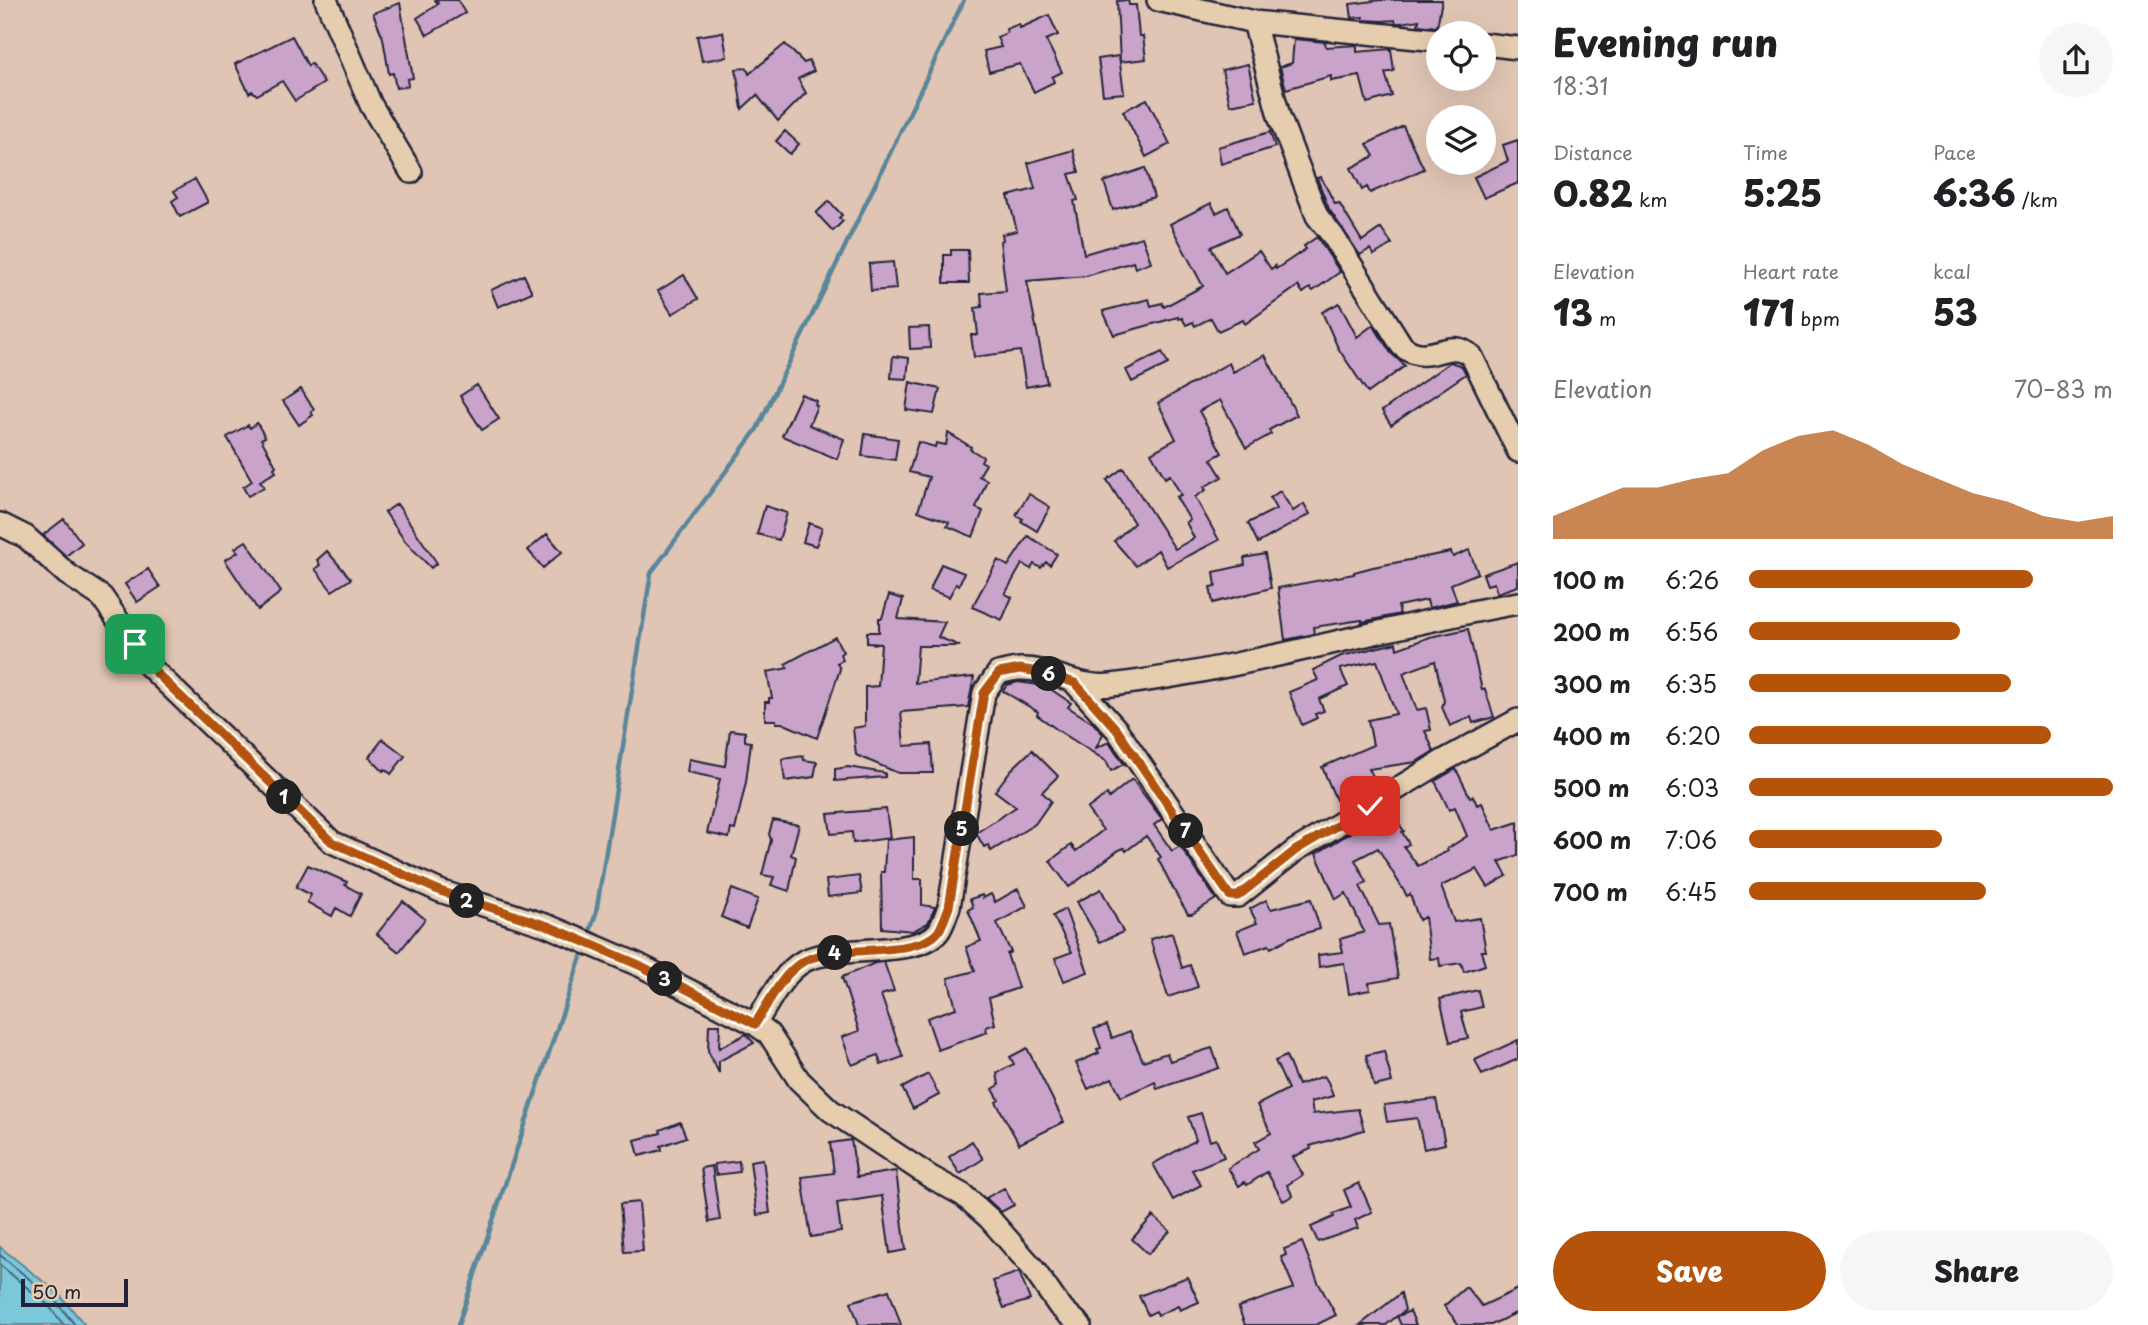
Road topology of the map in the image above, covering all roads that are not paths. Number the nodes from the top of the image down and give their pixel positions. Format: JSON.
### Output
{"nodes":[{"id":1,"x":326,"y":0,"type":"edge"},
{"id":2,"x":1158,"y":0,"type":"edge"},
{"id":3,"x":1254,"y":22,"type":"junction"},
{"id":4,"x":1426,"y":39,"type":"edge"},
{"id":5,"x":1496,"y":45,"type":"edge"},
{"id":6,"x":1518,"y":48,"type":"edge"},
{"id":7,"x":411,"y":172,"type":"dead end"},
{"id":8,"x":1518,"y":451,"type":"edge"},
{"id":9,"x":0,"y":524,"type":"edge"},
{"id":10,"x":1518,"y":603,"type":"edge"},
{"id":11,"x":1075,"y":683,"type":"junction"},
{"id":12,"x":1518,"y":720,"type":"edge"},
{"id":13,"x":755,"y":1024,"type":"junction"},
{"id":14,"x":1080,"y":1325,"type":"edge"}],
"edges":[{"from":1,"to":7,"type":"street"},
{"from":2,"to":3,"type":"street"},
{"from":3,"to":4,"type":"street"},
{"from":3,"to":8,"type":"street"},
{"from":5,"to":6,"type":"street"},
{"from":9,"to":13,"type":"street"},
{"from":10,"to":11,"type":"street"},
{"from":11,"to":12,"type":"street"},
{"from":11,"to":13,"type":"street"},
{"from":13,"to":14,"type":"street"}]}
